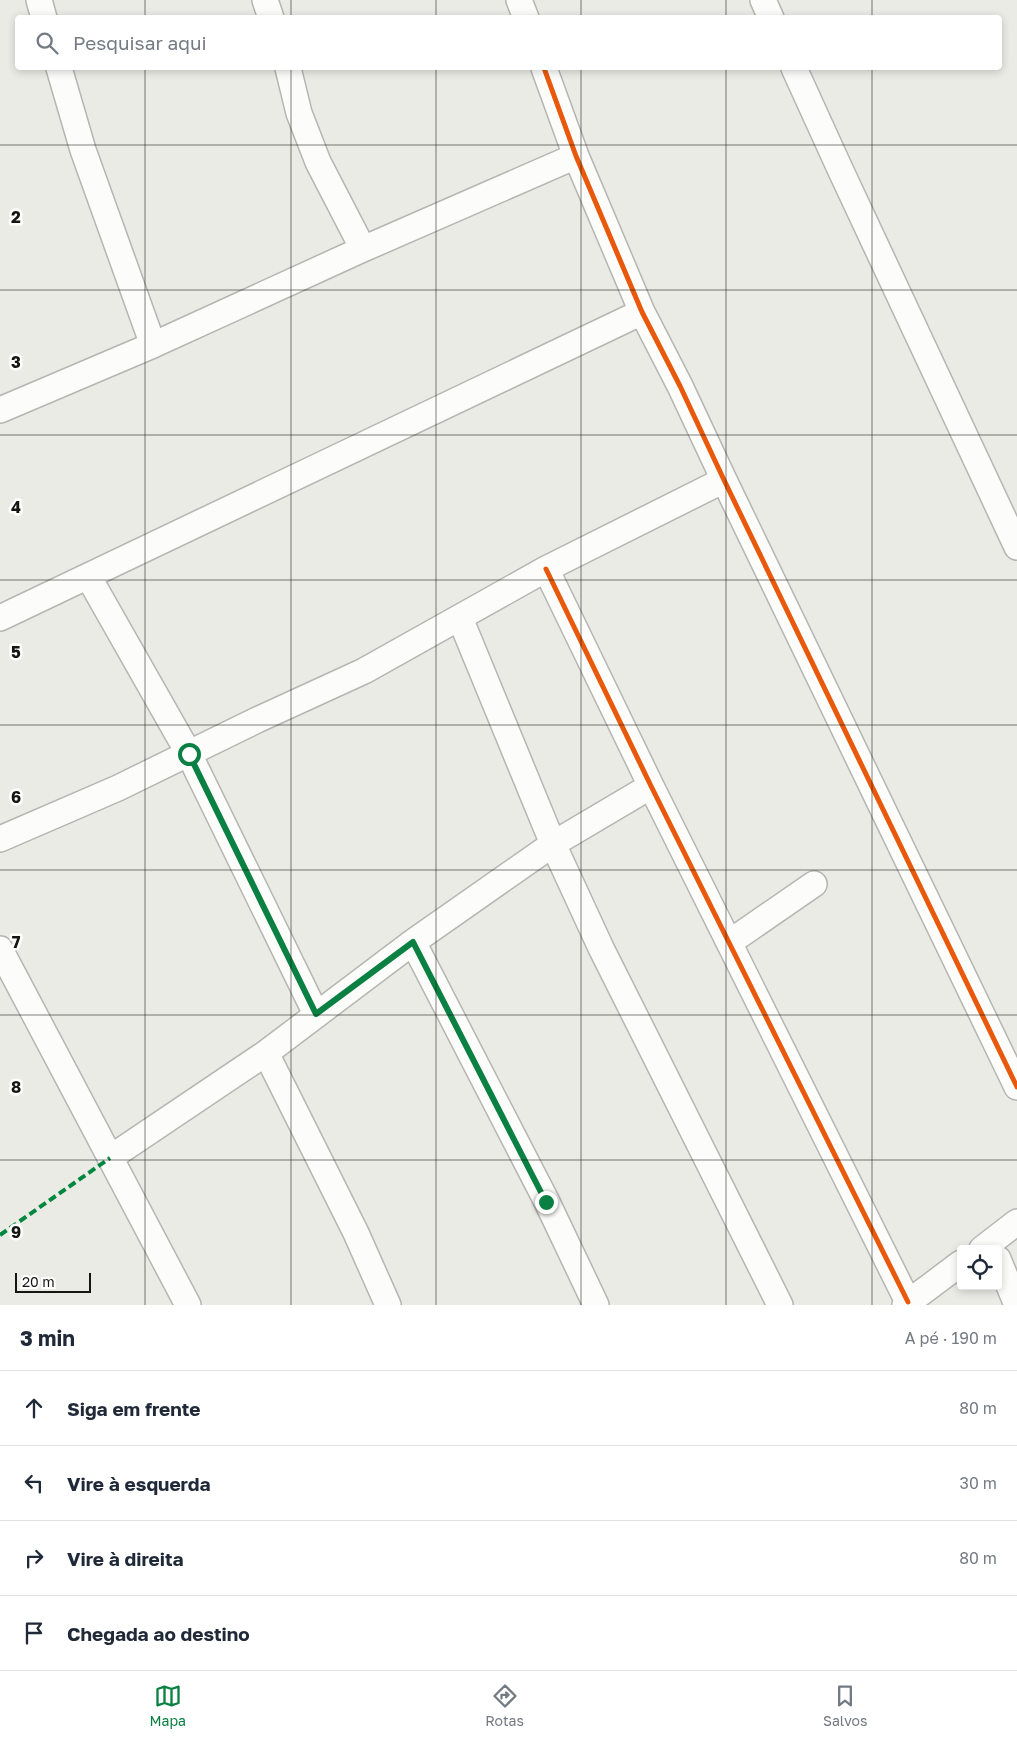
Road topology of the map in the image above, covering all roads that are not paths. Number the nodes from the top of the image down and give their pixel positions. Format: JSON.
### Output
{"nodes":[{"id":1,"x":39,"y":0,"type":"edge"},
{"id":2,"x":265,"y":0,"type":"edge"},
{"id":3,"x":519,"y":0,"type":"edge"},
{"id":4,"x":763,"y":0,"type":"edge"},
{"id":5,"x":43,"y":15,"type":"edge"},
{"id":6,"x":271,"y":15,"type":"edge"},
{"id":7,"x":525,"y":15,"type":"edge"},
{"id":8,"x":770,"y":15,"type":"edge"},
{"id":9,"x":60,"y":70,"type":"edge"},
{"id":10,"x":288,"y":70,"type":"edge"},
{"id":11,"x":545,"y":70,"type":"edge"},
{"id":12,"x":795,"y":70,"type":"edge"},
{"id":13,"x":576,"y":156,"type":"junction"},
{"id":14,"x":364,"y":249,"type":"junction"},
{"id":15,"x":642,"y":312,"type":"junction"},
{"id":16,"x":153,"y":345,"type":"junction"},
{"id":17,"x":0,"y":410,"type":"edge"},
{"id":18,"x":724,"y":480,"type":"junction"},
{"id":19,"x":1017,"y":547,"type":"edge"},
{"id":20,"x":546,"y":569,"type":"junction"},
{"id":21,"x":88,"y":576,"type":"junction"},
{"id":22,"x":0,"y":618,"type":"edge"},
{"id":23,"x":460,"y":618,"type":"junction"},
{"id":24,"x":189,"y":754,"type":"junction"},
{"id":25,"x":651,"y":786,"type":"junction"},
{"id":26,"x":0,"y":839,"type":"edge"},
{"id":27,"x":553,"y":844,"type":"junction"},
{"id":28,"x":814,"y":884,"type":"dead end"},
{"id":29,"x":413,"y":942,"type":"junction"},
{"id":30,"x":730,"y":942,"type":"junction"},
{"id":31,"x":0,"y":949,"type":"edge"},
{"id":32,"x":316,"y":1014,"type":"junction"},
{"id":33,"x":266,"y":1052,"type":"junction"},
{"id":34,"x":1017,"y":1087,"type":"edge"},
{"id":35,"x":110,"y":1158,"type":"junction"},
{"id":36,"x":1017,"y":1222,"type":"edge"},
{"id":37,"x":996,"y":1245,"type":"edge"},
{"id":38,"x":957,"y":1266,"type":"edge"},
{"id":39,"x":1002,"y":1273,"type":"edge"},
{"id":40,"x":906,"y":1304,"type":"edge"},
{"id":41,"x":188,"y":1305,"type":"edge"},
{"id":42,"x":388,"y":1305,"type":"edge"},
{"id":43,"x":596,"y":1305,"type":"edge"},
{"id":44,"x":780,"y":1305,"type":"edge"},
{"id":45,"x":1017,"y":1305,"type":"edge"}],
"edges":[{"from":1,"to":5,"type":"street"},
{"from":2,"to":6,"type":"street"},
{"from":3,"to":7,"type":"street"},
{"from":4,"to":8,"type":"street"},
{"from":9,"to":16,"type":"street"},
{"from":10,"to":14,"type":"street"},
{"from":11,"to":13,"type":"street"},
{"from":12,"to":19,"type":"street"},
{"from":13,"to":14,"type":"street"},
{"from":13,"to":15,"type":"street"},
{"from":14,"to":16,"type":"street"},
{"from":15,"to":18,"type":"street"},
{"from":15,"to":21,"type":"street"},
{"from":16,"to":17,"type":"street"},
{"from":18,"to":20,"type":"street"},
{"from":18,"to":34,"type":"street"},
{"from":20,"to":23,"type":"street"},
{"from":20,"to":25,"type":"street"},
{"from":21,"to":22,"type":"street"},
{"from":21,"to":24,"type":"street"},
{"from":23,"to":24,"type":"street"},
{"from":23,"to":27,"type":"street"},
{"from":24,"to":26,"type":"street"},
{"from":24,"to":32,"type":"street"},
{"from":25,"to":27,"type":"street"},
{"from":25,"to":30,"type":"street"},
{"from":27,"to":29,"type":"street"},
{"from":27,"to":44,"type":"street"},
{"from":28,"to":30,"type":"street"},
{"from":29,"to":32,"type":"street"},
{"from":29,"to":43,"type":"street"},
{"from":30,"to":40,"type":"street"},
{"from":31,"to":35,"type":"street"},
{"from":32,"to":33,"type":"street"},
{"from":33,"to":35,"type":"street"},
{"from":33,"to":42,"type":"street"},
{"from":35,"to":41,"type":"street"},
{"from":36,"to":37,"type":"street"},
{"from":38,"to":40,"type":"street"},
{"from":39,"to":45,"type":"street"}]}
